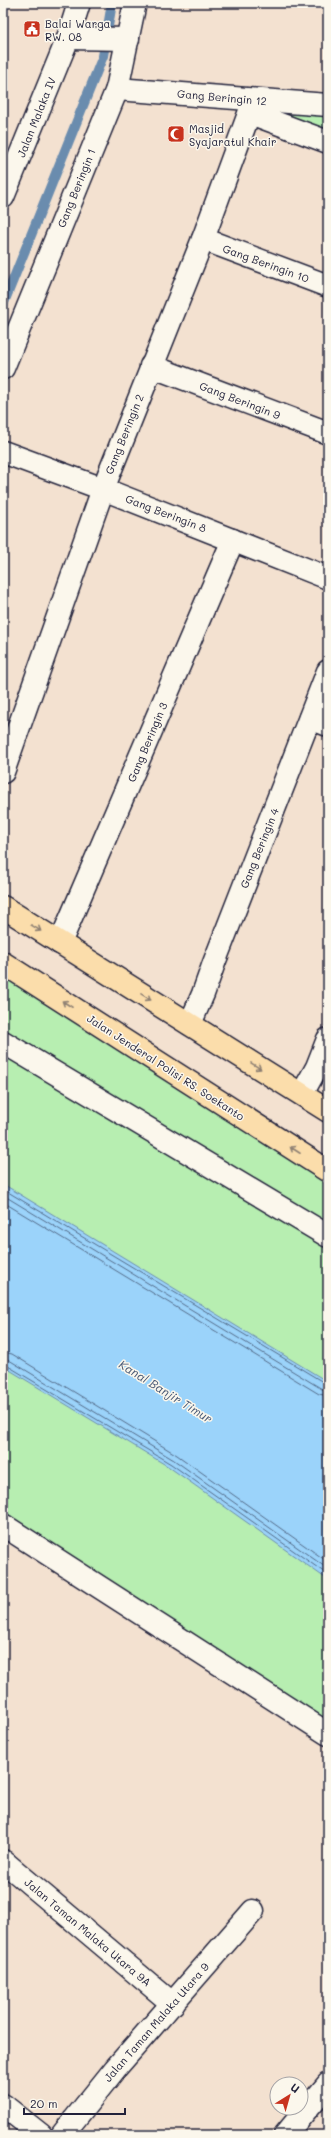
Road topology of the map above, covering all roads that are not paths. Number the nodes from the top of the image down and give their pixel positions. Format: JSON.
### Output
{"nodes":[{"id":1,"x":79,"y":3,"type":"edge"},
{"id":2,"x":135,"y":3,"type":"edge"},
{"id":3,"x":77,"y":38,"type":"junction"},
{"id":4,"x":122,"y":39,"type":"junction"},
{"id":5,"x":117,"y":89,"type":"junction"},
{"id":6,"x":328,"y":105,"type":"edge"},
{"id":7,"x":252,"y":107,"type":"junction"},
{"id":8,"x":328,"y":142,"type":"edge"},
{"id":9,"x":3,"y":197,"type":"edge"},
{"id":10,"x":203,"y":239,"type":"junction"},
{"id":11,"x":328,"y":286,"type":"edge"},
{"id":12,"x":151,"y":366,"type":"junction"},
{"id":13,"x":3,"y":368,"type":"edge"},
{"id":14,"x":328,"y":433,"type":"edge"},
{"id":15,"x":3,"y":452,"type":"edge"},
{"id":16,"x":103,"y":489,"type":"junction"},
{"id":17,"x":233,"y":540,"type":"junction"},
{"id":18,"x":328,"y":578,"type":"edge"},
{"id":19,"x":328,"y":671,"type":"edge"},
{"id":20,"x":319,"y":721,"type":"edge"},
{"id":21,"x":3,"y":772,"type":"edge"},
{"id":22,"x":3,"y":908,"type":"edge"},
{"id":23,"x":60,"y":943,"type":"junction"},
{"id":24,"x":3,"y":963,"type":"edge"},
{"id":25,"x":190,"y":1024,"type":"junction"},
{"id":26,"x":328,"y":1039,"type":"edge"},
{"id":27,"x":3,"y":1042,"type":"edge"},
{"id":28,"x":302,"y":1094,"type":"junction"},
{"id":29,"x":328,"y":1111,"type":"edge"},
{"id":30,"x":328,"y":1170,"type":"edge"},
{"id":31,"x":328,"y":1236,"type":"edge"},
{"id":32,"x":3,"y":1525,"type":"edge"},
{"id":33,"x":328,"y":1734,"type":"edge"},
{"id":34,"x":3,"y":1861,"type":"edge"},
{"id":35,"x":253,"y":1911,"type":"dead end"},
{"id":36,"x":173,"y":2004,"type":"junction"},
{"id":37,"x":328,"y":2084,"type":"edge"},
{"id":38,"x":3,"y":2105,"type":"edge"},
{"id":39,"x":41,"y":2135,"type":"edge"},
{"id":40,"x":62,"y":2135,"type":"edge"},
{"id":41,"x":285,"y":2135,"type":"edge"}],
"edges":[{"from":1,"to":3,"type":"street","name":"Jalan Malaka IV"},
{"from":2,"to":4,"type":"street","name":"Gang Beringin 1"},
{"from":3,"to":4,"type":"street"},
{"from":3,"to":9,"type":"street","name":"Jalan Malaka IV"},
{"from":4,"to":5,"type":"street","name":"Gang Beringin 1"},
{"from":5,"to":7,"type":"street","name":"Gang Beringin 12"},
{"from":5,"to":13,"type":"street","name":"Gang Beringin 1"},
{"from":6,"to":7,"type":"street","name":"Gang Beringin 12"},
{"from":7,"to":8,"type":"street"},
{"from":7,"to":10,"type":"street","name":"Gang Beringin 2"},
{"from":10,"to":11,"type":"street","name":"Gang Beringin 10"},
{"from":10,"to":12,"type":"street","name":"Gang Beringin 2"},
{"from":12,"to":14,"type":"street","name":"Gang Beringin 9"},
{"from":12,"to":16,"type":"street","name":"Gang Beringin 2"},
{"from":15,"to":16,"type":"street","name":"Gang Beringin 8"},
{"from":16,"to":17,"type":"street","name":"Gang Beringin 8"},
{"from":16,"to":21,"type":"street","name":"Gang Beringin 2"},
{"from":17,"to":18,"type":"street","name":"Gang Beringin 8"},
{"from":17,"to":23,"type":"street","name":"Gang Beringin 3"},
{"from":19,"to":20,"type":"street","name":"Gang Beringin 4"},
{"from":20,"to":25,"type":"street","name":"Gang Beringin 4"},
{"from":22,"to":23,"type":"main road","one_way":true},
{"from":23,"to":25,"type":"main road","one_way":true},
{"from":30,"to":24,"type":"main road","name":"Jalan Jenderal Polisi RS. Soekanto","one_way":true},
{"from":25,"to":28,"type":"main road","one_way":true},
{"from":26,"to":28,"type":"street"},
{"from":27,"to":31,"type":"street"},
{"from":28,"to":29,"type":"main road"},
{"from":32,"to":33,"type":"street"},
{"from":34,"to":36,"type":"street","name":"Jalan Taman Malaka Utara 9A"},
{"from":35,"to":36,"type":"street","name":"Jalan Taman Malaka Utara 9"},
{"from":36,"to":40,"type":"street","name":"Jalan Taman Malaka Utara 9"},
{"from":37,"to":41,"type":"street"},
{"from":38,"to":39,"type":"street"}]}
